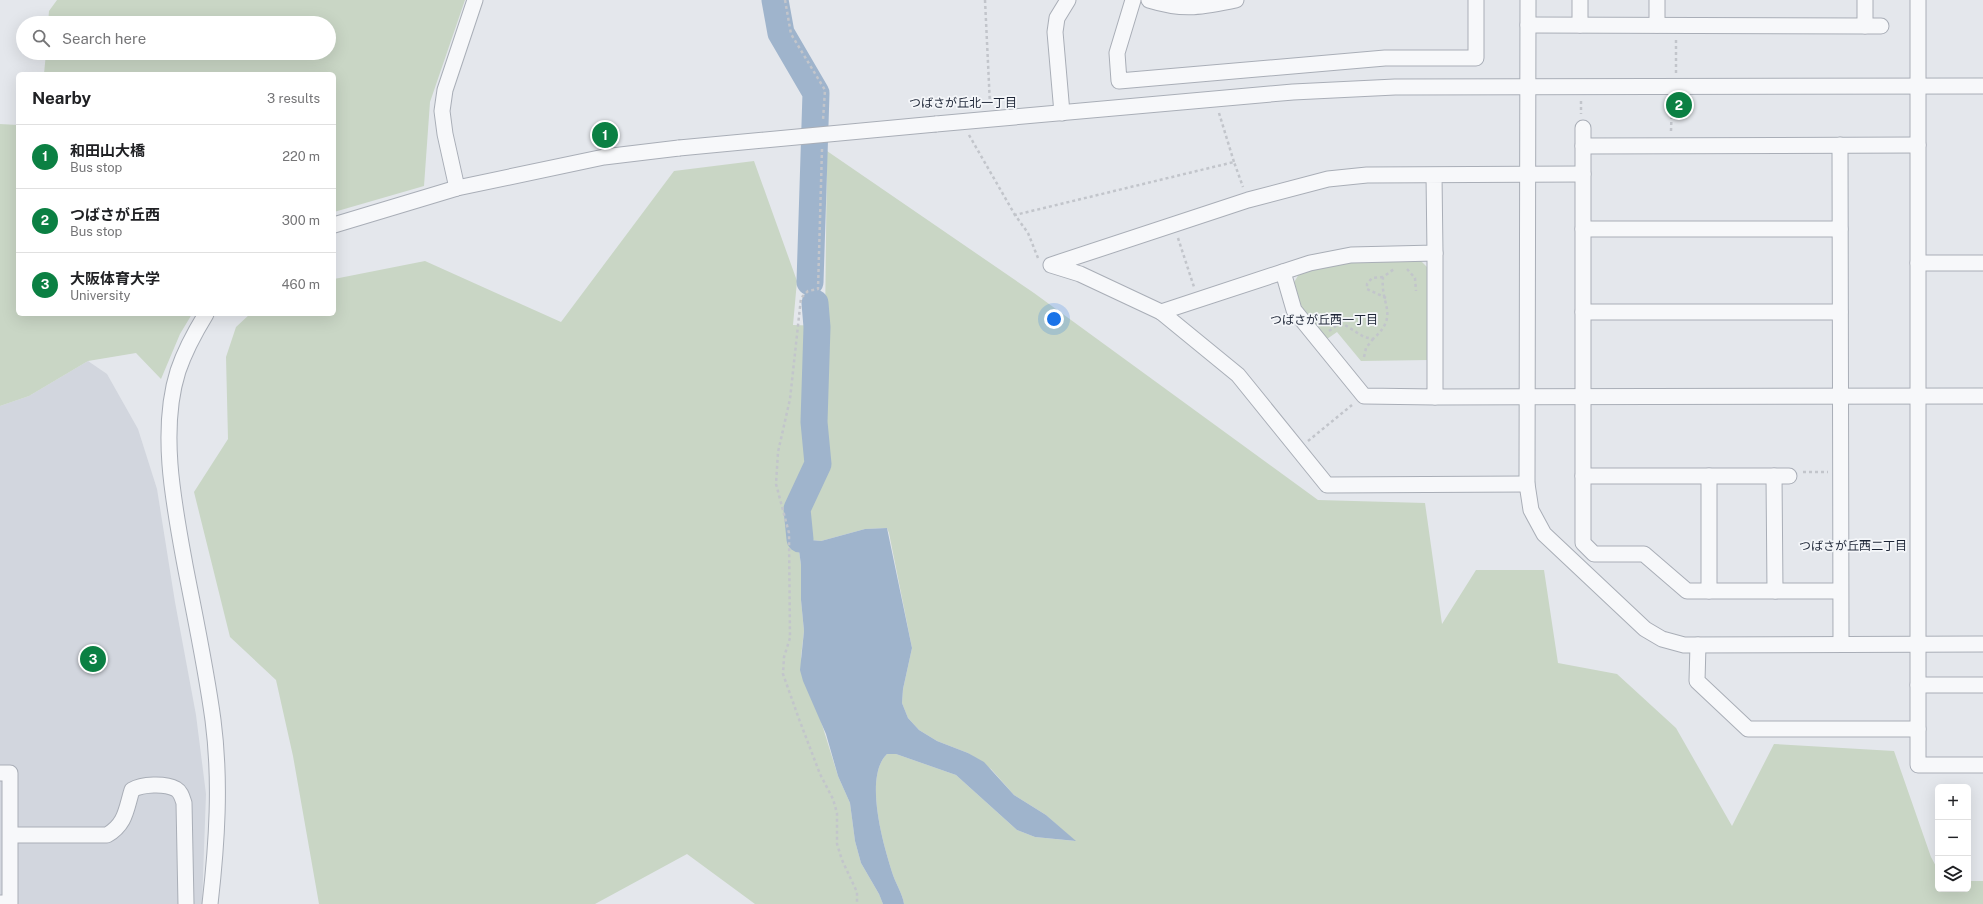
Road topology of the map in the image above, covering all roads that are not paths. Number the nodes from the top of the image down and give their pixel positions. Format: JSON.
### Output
{"nodes":[{"id":1,"x":475,"y":0,"type":"edge"},
{"id":2,"x":1068,"y":0,"type":"edge"},
{"id":3,"x":1134,"y":0,"type":"edge"},
{"id":4,"x":1149,"y":0,"type":"edge"},
{"id":5,"x":1236,"y":0,"type":"edge"},
{"id":6,"x":1476,"y":0,"type":"edge"},
{"id":7,"x":1528,"y":0,"type":"edge"},
{"id":8,"x":1580,"y":0,"type":"edge"},
{"id":9,"x":1657,"y":0,"type":"edge"},
{"id":10,"x":1865,"y":0,"type":"edge"},
{"id":11,"x":1918,"y":0,"type":"edge"},
{"id":12,"x":1528,"y":25,"type":"junction"},
{"id":13,"x":1580,"y":25,"type":"junction"},
{"id":14,"x":1657,"y":25,"type":"junction"},
{"id":15,"x":1865,"y":26,"type":"junction"},
{"id":16,"x":1881,"y":26,"type":"dead end"},
{"id":17,"x":1528,"y":86,"type":"junction"},
{"id":18,"x":1918,"y":86,"type":"junction"},
{"id":19,"x":1983,"y":86,"type":"edge"},
{"id":20,"x":1062,"y":113,"type":"junction"},
{"id":21,"x":1583,"y":128,"type":"road end"},
{"id":22,"x":1840,"y":145,"type":"junction"},
{"id":23,"x":1918,"y":145,"type":"junction"},
{"id":24,"x":1583,"y":146,"type":"junction"},
{"id":25,"x":1434,"y":174,"type":"junction"},
{"id":26,"x":1583,"y":174,"type":"junction"},
{"id":27,"x":1527,"y":175,"type":"junction"},
{"id":28,"x":457,"y":188,"type":"junction"},
{"id":29,"x":336,"y":224,"type":"edge"},
{"id":30,"x":1583,"y":229,"type":"junction"},
{"id":31,"x":1840,"y":229,"type":"junction"},
{"id":32,"x":1435,"y":253,"type":"junction"},
{"id":33,"x":1918,"y":263,"type":"junction"},
{"id":34,"x":1983,"y":263,"type":"edge"},
{"id":35,"x":1284,"y":272,"type":"junction"},
{"id":36,"x":1161,"y":312,"type":"junction"},
{"id":37,"x":1583,"y":312,"type":"junction"},
{"id":38,"x":1840,"y":312,"type":"junction"},
{"id":39,"x":205,"y":316,"type":"edge"},
{"id":40,"x":1841,"y":396,"type":"junction"},
{"id":41,"x":1918,"y":396,"type":"junction"},
{"id":42,"x":1983,"y":396,"type":"edge"},
{"id":43,"x":1435,"y":397,"type":"junction"},
{"id":44,"x":1528,"y":397,"type":"junction"},
{"id":45,"x":1583,"y":397,"type":"junction"},
{"id":46,"x":1583,"y":476,"type":"junction"},
{"id":47,"x":1709,"y":476,"type":"junction"},
{"id":48,"x":1774,"y":476,"type":"junction"},
{"id":49,"x":1790,"y":476,"type":"road end"},
{"id":50,"x":1528,"y":484,"type":"junction"},
{"id":51,"x":1709,"y":591,"type":"junction"},
{"id":52,"x":1775,"y":591,"type":"junction"},
{"id":53,"x":1840,"y":591,"type":"junction"},
{"id":54,"x":1841,"y":644,"type":"junction"},
{"id":55,"x":1983,"y":644,"type":"edge"},
{"id":56,"x":1698,"y":645,"type":"junction"},
{"id":57,"x":1918,"y":645,"type":"junction"},
{"id":58,"x":1918,"y":685,"type":"junction"},
{"id":59,"x":1983,"y":685,"type":"edge"},
{"id":60,"x":1918,"y":729,"type":"junction"},
{"id":61,"x":1983,"y":765,"type":"edge"},
{"id":62,"x":0,"y":773,"type":"edge"},
{"id":63,"x":10,"y":835,"type":"junction"},
{"id":64,"x":0,"y":902,"type":"edge"},
{"id":65,"x":186,"y":904,"type":"edge"},
{"id":66,"x":210,"y":904,"type":"edge"}],
"edges":[{"from":1,"to":28,"type":"street"},
{"from":2,"to":20,"type":"street"},
{"from":3,"to":6,"type":"street"},
{"from":4,"to":5,"type":"street"},
{"from":7,"to":12,"type":"street"},
{"from":8,"to":13,"type":"street"},
{"from":9,"to":14,"type":"street"},
{"from":10,"to":15,"type":"street"},
{"from":11,"to":18,"type":"street"},
{"from":12,"to":13,"type":"street"},
{"from":12,"to":17,"type":"street"},
{"from":13,"to":14,"type":"street"},
{"from":14,"to":15,"type":"street"},
{"from":15,"to":16,"type":"street"},
{"from":17,"to":18,"type":"street"},
{"from":17,"to":20,"type":"street"},
{"from":17,"to":27,"type":"street"},
{"from":18,"to":19,"type":"street"},
{"from":18,"to":23,"type":"street"},
{"from":20,"to":28,"type":"street","bridge":true},
{"from":21,"to":24,"type":"street"},
{"from":22,"to":23,"type":"street"},
{"from":22,"to":24,"type":"street"},
{"from":22,"to":31,"type":"street"},
{"from":23,"to":33,"type":"street"},
{"from":24,"to":26,"type":"street"},
{"from":25,"to":27,"type":"street"},
{"from":25,"to":32,"type":"street"},
{"from":25,"to":36,"type":"street"},
{"from":26,"to":27,"type":"street"},
{"from":26,"to":30,"type":"street"},
{"from":27,"to":44,"type":"street"},
{"from":28,"to":29,"type":"street"},
{"from":30,"to":31,"type":"street"},
{"from":30,"to":37,"type":"street"},
{"from":31,"to":38,"type":"street"},
{"from":32,"to":35,"type":"street"},
{"from":32,"to":43,"type":"street"},
{"from":33,"to":34,"type":"street"},
{"from":33,"to":41,"type":"street"},
{"from":35,"to":36,"type":"street"},
{"from":35,"to":43,"type":"street"},
{"from":36,"to":50,"type":"street"},
{"from":37,"to":38,"type":"street"},
{"from":37,"to":45,"type":"street"},
{"from":38,"to":40,"type":"street"},
{"from":39,"to":66,"type":"street"},
{"from":40,"to":41,"type":"street"},
{"from":40,"to":45,"type":"street"},
{"from":40,"to":53,"type":"street"},
{"from":41,"to":42,"type":"street"},
{"from":41,"to":57,"type":"street"},
{"from":43,"to":44,"type":"street"},
{"from":44,"to":45,"type":"street"},
{"from":44,"to":50,"type":"street"},
{"from":45,"to":46,"type":"street"},
{"from":46,"to":47,"type":"street"},
{"from":46,"to":51,"type":"street"},
{"from":47,"to":48,"type":"street"},
{"from":47,"to":51,"type":"street"},
{"from":48,"to":49,"type":"street"},
{"from":48,"to":52,"type":"street"},
{"from":50,"to":56,"type":"street"},
{"from":51,"to":52,"type":"street"},
{"from":52,"to":53,"type":"street"},
{"from":53,"to":54,"type":"street"},
{"from":54,"to":56,"type":"street"},
{"from":54,"to":57,"type":"street"},
{"from":55,"to":57,"type":"street"},
{"from":56,"to":60,"type":"street"},
{"from":57,"to":58,"type":"street"},
{"from":58,"to":59,"type":"street"},
{"from":58,"to":60,"type":"street"},
{"from":60,"to":61,"type":"street"},
{"from":62,"to":63,"type":"street"},
{"from":63,"to":64,"type":"street"},
{"from":63,"to":65,"type":"street"}]}
